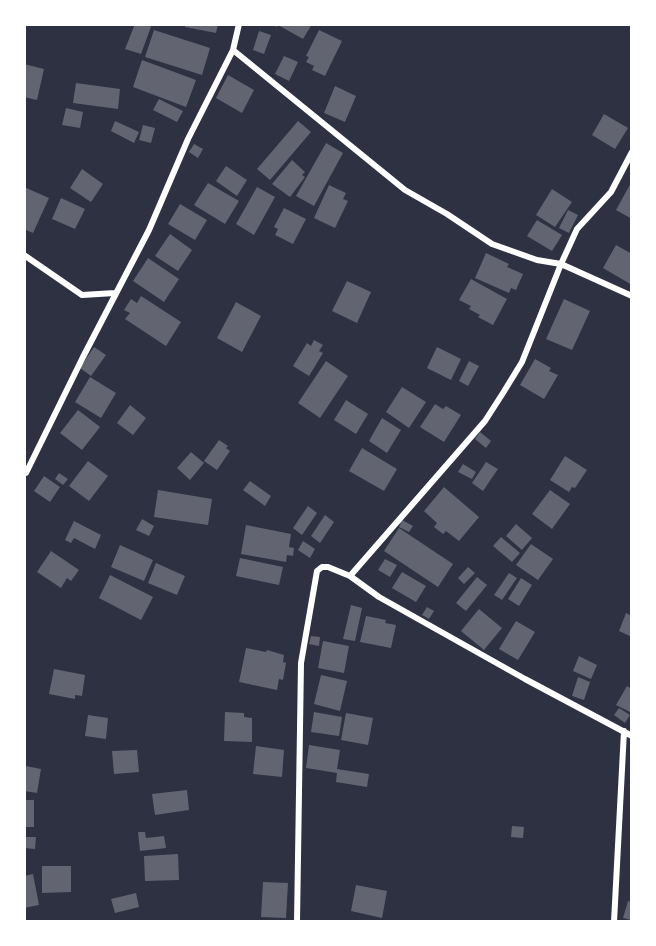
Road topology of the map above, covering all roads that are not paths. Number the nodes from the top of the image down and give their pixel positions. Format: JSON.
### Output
{"nodes":[{"id":1,"x":239,"y":24,"type":"edge"},
{"id":2,"x":233,"y":50,"type":"junction"},
{"id":3,"x":632,"y":153,"type":"edge"},
{"id":4,"x":24,"y":255,"type":"edge"},
{"id":5,"x":561,"y":264,"type":"junction"},
{"id":6,"x":116,"y":293,"type":"junction"},
{"id":7,"x":632,"y":296,"type":"edge"},
{"id":8,"x":24,"y":473,"type":"edge"},
{"id":9,"x":350,"y":576,"type":"junction"},
{"id":10,"x":624,"y":731,"type":"junction"},
{"id":11,"x":632,"y":736,"type":"edge"},
{"id":12,"x":297,"y":922,"type":"edge"},
{"id":13,"x":614,"y":922,"type":"edge"}],
"edges":[{"from":1,"to":2,"type":"street"},
{"from":2,"to":5,"type":"street"},
{"from":2,"to":6,"type":"street"},
{"from":3,"to":5,"type":"street"},
{"from":4,"to":6,"type":"street"},
{"from":5,"to":7,"type":"street"},
{"from":5,"to":9,"type":"street"},
{"from":6,"to":8,"type":"street"},
{"from":9,"to":10,"type":"street"},
{"from":9,"to":12,"type":"street"},
{"from":10,"to":11,"type":"street"},
{"from":10,"to":13,"type":"street"}]}
